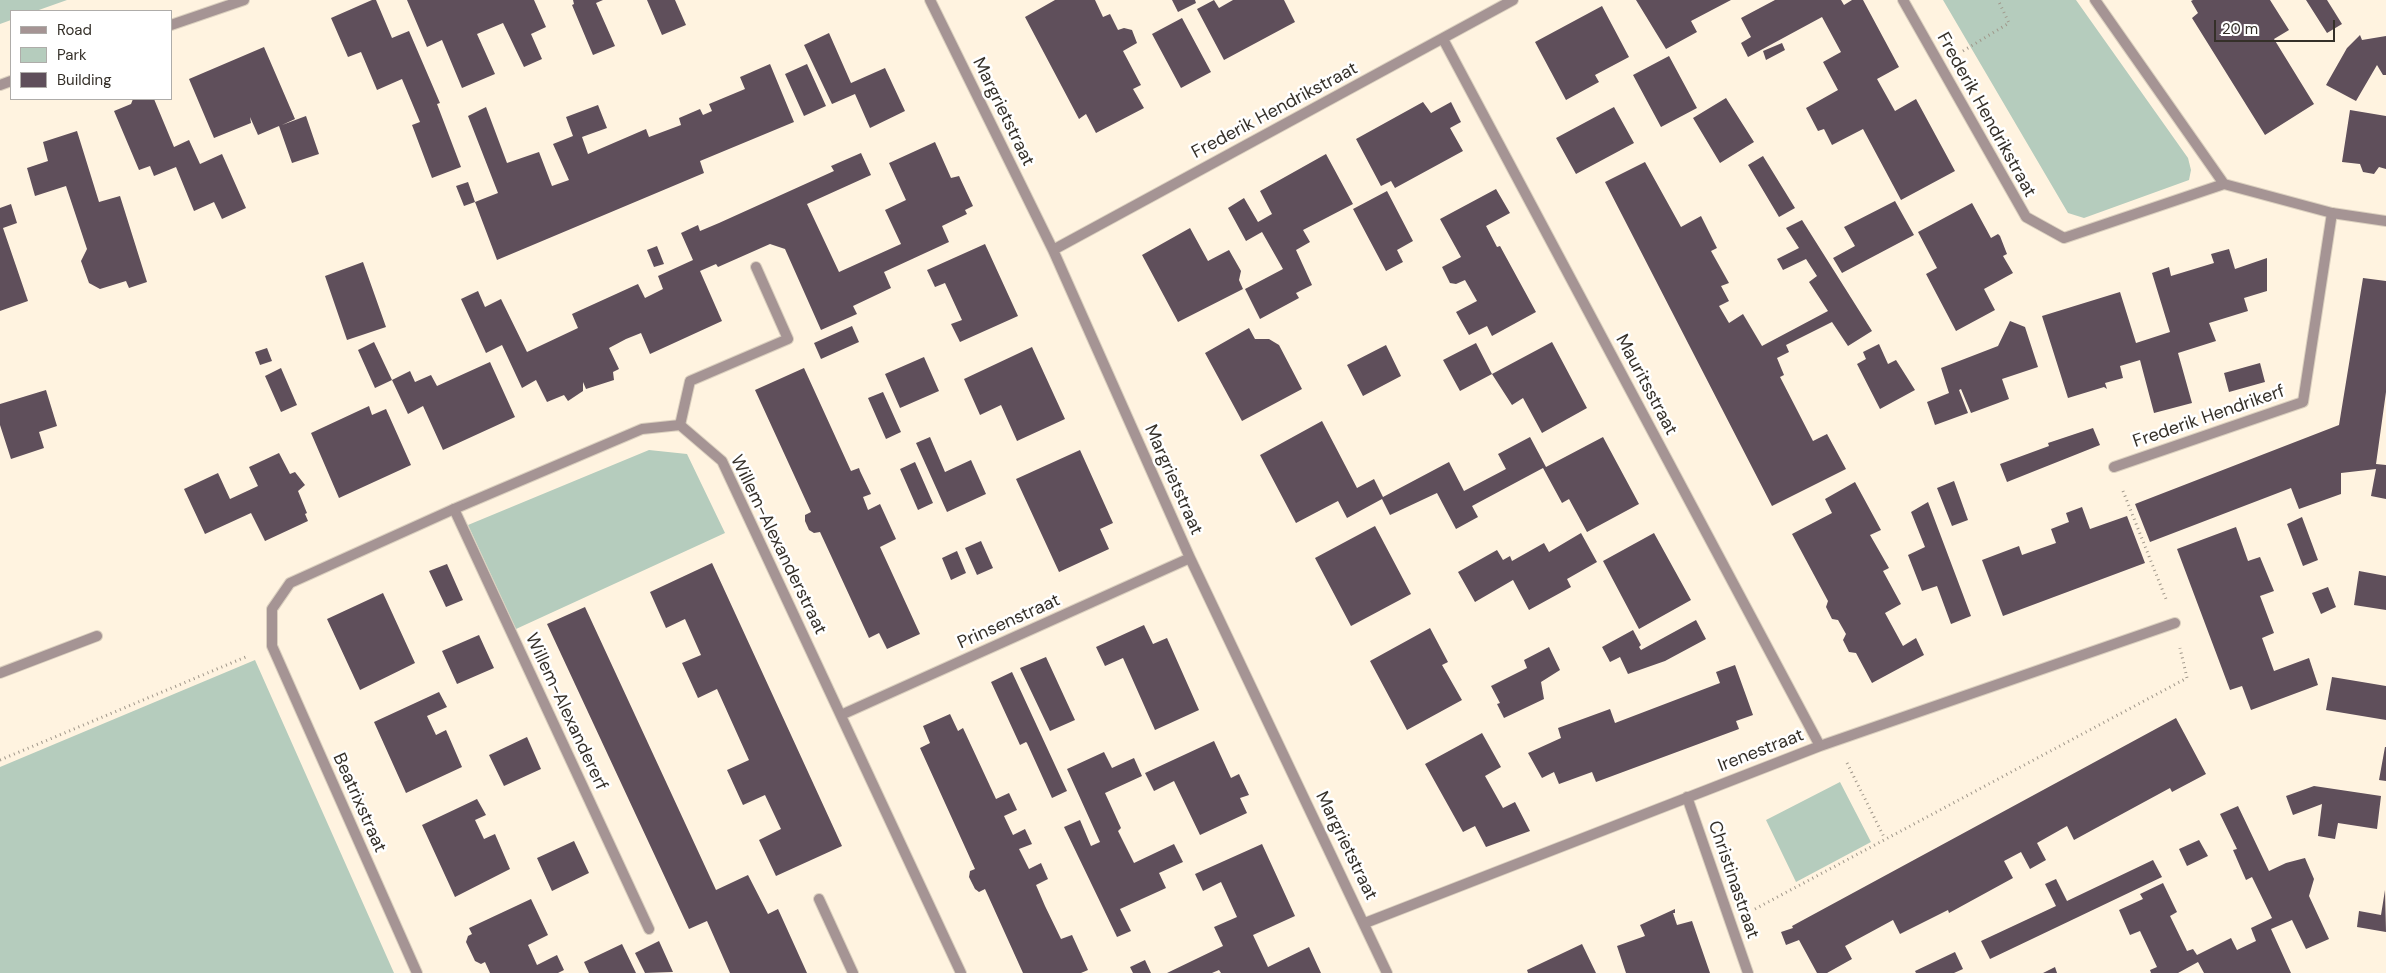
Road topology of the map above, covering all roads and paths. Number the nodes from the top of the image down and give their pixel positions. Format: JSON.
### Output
{"nodes":[{"id":1,"x":244,"y":0,"type":"edge"},
{"id":2,"x":930,"y":0,"type":"edge"},
{"id":3,"x":1512,"y":0,"type":"edge"},
{"id":4,"x":1903,"y":0,"type":"edge"},
{"id":5,"x":1998,"y":0,"type":"edge"},
{"id":6,"x":2095,"y":0,"type":"edge"},
{"id":7,"x":172,"y":25,"type":"edge"},
{"id":8,"x":1443,"y":39,"type":"junction"},
{"id":9,"x":1940,"y":65,"type":"junction"},
{"id":10,"x":2224,"y":184,"type":"junction"},
{"id":11,"x":2332,"y":213,"type":"junction"},
{"id":12,"x":2386,"y":221,"type":"edge"},
{"id":13,"x":1053,"y":250,"type":"junction"},
{"id":14,"x":756,"y":267,"type":"dead end"},
{"id":15,"x":680,"y":425,"type":"junction"},
{"id":16,"x":2114,"y":467,"type":"joint"},
{"id":17,"x":454,"y":509,"type":"junction"},
{"id":18,"x":1190,"y":558,"type":"junction"},
{"id":19,"x":2175,"y":623,"type":"junction"},
{"id":20,"x":97,"y":636,"type":"dead end"},
{"id":21,"x":272,"y":646,"type":"junction"},
{"id":22,"x":0,"y":673,"type":"edge"},
{"id":23,"x":841,"y":715,"type":"junction"},
{"id":24,"x":1836,"y":740,"type":"junction"},
{"id":25,"x":1820,"y":746,"type":"junction"},
{"id":26,"x":0,"y":760,"type":"edge"},
{"id":27,"x":1687,"y":797,"type":"junction"},
{"id":28,"x":1885,"y":839,"type":"junction"},
{"id":29,"x":819,"y":900,"type":"dead end"},
{"id":30,"x":1730,"y":922,"type":"junction"},
{"id":31,"x":1365,"y":923,"type":"junction"},
{"id":32,"x":649,"y":929,"type":"dead end"},
{"id":33,"x":417,"y":973,"type":"edge"},
{"id":34,"x":853,"y":973,"type":"edge"},
{"id":35,"x":961,"y":973,"type":"edge"},
{"id":36,"x":1386,"y":973,"type":"edge"},
{"id":37,"x":1748,"y":973,"type":"edge"}],
"edges":[{"from":1,"to":7,"type":"street"},
{"from":2,"to":13,"type":"street","name":"Margrietstraat"},
{"from":3,"to":8,"type":"street","name":"Frederik Hendrikstraat"},
{"from":4,"to":9,"type":"street","name":"Frederik Hendrikstraat"},
{"from":5,"to":9,"type":"path"},
{"from":6,"to":10,"type":"street"},
{"from":8,"to":13,"type":"street","name":"Frederik Hendrikstraat"},
{"from":8,"to":25,"type":"street","name":"Mauritsstraat"},
{"from":9,"to":10,"type":"street","name":"Frederik Hendrikstraat"},
{"from":10,"to":11,"type":"street"},
{"from":11,"to":12,"type":"street"},
{"from":11,"to":16,"type":"street","name":"Frederik Hendrikerf"},
{"from":13,"to":18,"type":"street","name":"Margrietstraat"},
{"from":14,"to":15,"type":"street"},
{"from":15,"to":17,"type":"street"},
{"from":15,"to":23,"type":"street","name":"Willem-Alexanderstraat"},
{"from":16,"to":19,"type":"path"},
{"from":17,"to":21,"type":"street"},
{"from":17,"to":32,"type":"street","name":"Willem-Alexandererf"},
{"from":18,"to":23,"type":"street","name":"Prinsenstraat"},
{"from":18,"to":31,"type":"street","name":"Margrietstraat"},
{"from":19,"to":24,"type":"street","name":"Irenestraat"},
{"from":19,"to":28,"type":"path"},
{"from":20,"to":22,"type":"street"},
{"from":21,"to":26,"type":"path"},
{"from":21,"to":33,"type":"street","name":"Beatrixstraat"},
{"from":23,"to":35,"type":"street","name":"Willem-Alexanderstraat"},
{"from":24,"to":25,"type":"street","name":"Irenestraat"},
{"from":24,"to":28,"type":"path"},
{"from":25,"to":27,"type":"street","name":"Irenestraat"},
{"from":27,"to":30,"type":"street","name":"Christinastraat"},
{"from":27,"to":31,"type":"street","name":"Irenestraat"},
{"from":28,"to":30,"type":"path"},
{"from":29,"to":34,"type":"street"},
{"from":30,"to":37,"type":"street","name":"Christinastraat"},
{"from":31,"to":36,"type":"street","name":"Margrietstraat"}]}
